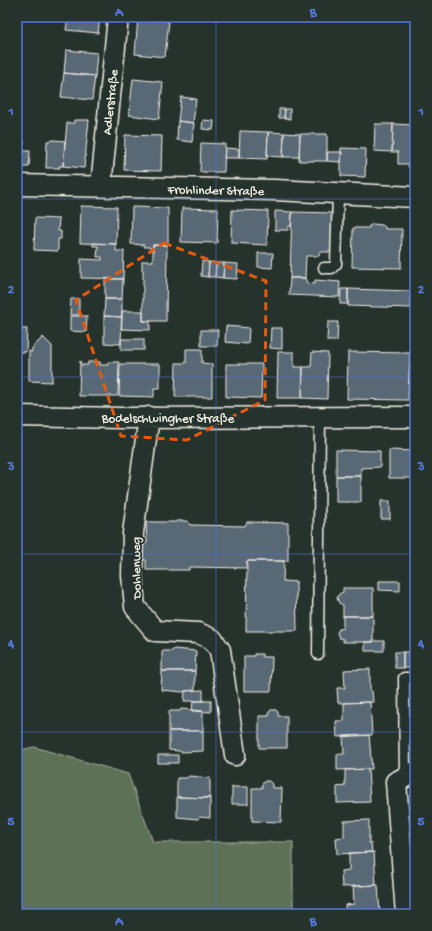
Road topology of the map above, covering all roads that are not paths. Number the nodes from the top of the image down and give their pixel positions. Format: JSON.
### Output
{"nodes":[{"id":1,"x":118,"y":17,"type":"edge"},
{"id":2,"x":17,"y":185,"type":"edge"},
{"id":3,"x":101,"y":186,"type":"junction"},
{"id":4,"x":338,"y":193,"type":"junction"},
{"id":5,"x":415,"y":197,"type":"edge"},
{"id":6,"x":324,"y":268,"type":"dead end"},
{"id":7,"x":17,"y":416,"type":"edge"},
{"id":8,"x":415,"y":416,"type":"edge"},
{"id":9,"x":149,"y":417,"type":"junction"},
{"id":10,"x":320,"y":417,"type":"junction"},
{"id":11,"x":318,"y":654,"type":"dead end"},
{"id":12,"x":415,"y":678,"type":"edge"},
{"id":13,"x":236,"y":755,"type":"dead end"},
{"id":14,"x":410,"y":774,"type":"edge"},
{"id":15,"x":406,"y":914,"type":"edge"}],
"edges":[{"from":1,"to":3,"type":"street","name":"Adlerstraße"},
{"from":2,"to":3,"type":"street","name":"Frohlinder Straße"},
{"from":3,"to":4,"type":"street","name":"Frohlinder Straße"},
{"from":4,"to":5,"type":"street","name":"Frohlinder Straße"},
{"from":4,"to":6,"type":"lane"},
{"from":7,"to":9,"type":"street","name":"Bodelschwingher Straße"},
{"from":8,"to":10,"type":"street","name":"Bodelschwingher Straße"},
{"from":9,"to":10,"type":"street","name":"Bodelschwingher Straße"},
{"from":9,"to":13,"type":"street","name":"Dohlenweg"},
{"from":10,"to":11,"type":"lane"},
{"from":12,"to":14,"type":"lane"},
{"from":14,"to":15,"type":"street"}]}
